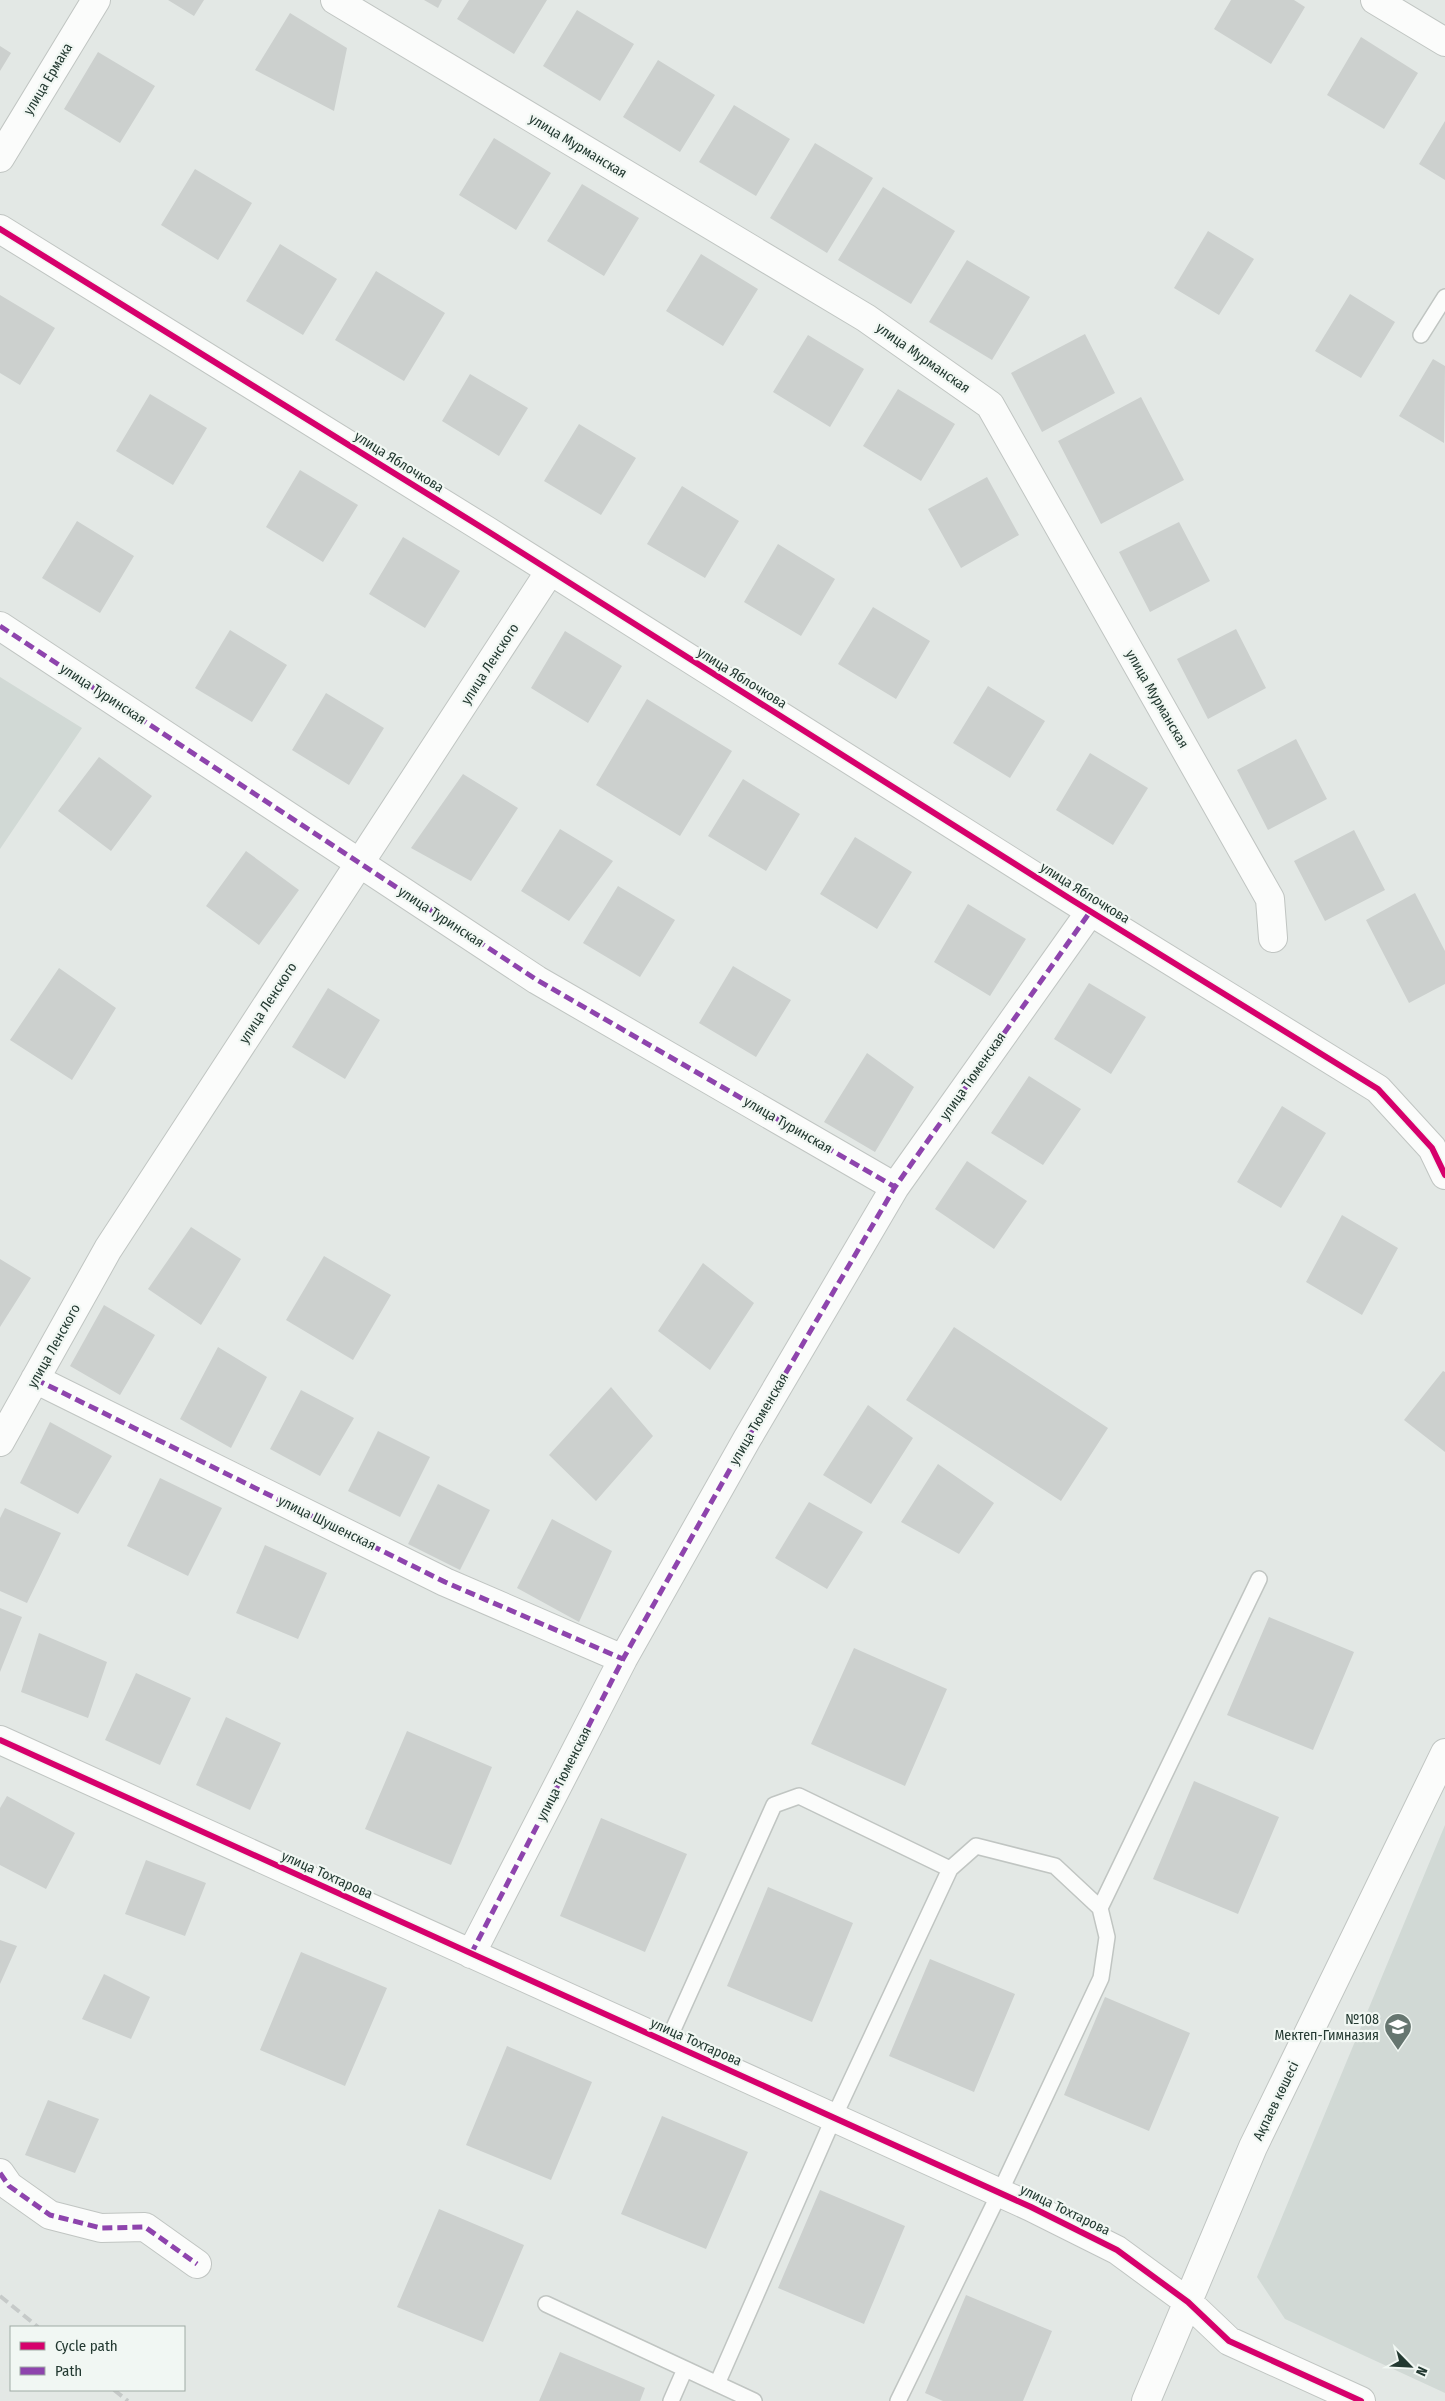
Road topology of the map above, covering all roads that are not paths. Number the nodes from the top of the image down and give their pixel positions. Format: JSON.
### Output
{"nodes":[{"id":1,"x":96,"y":0,"type":"edge"},
{"id":2,"x":335,"y":0,"type":"edge"},
{"id":3,"x":1375,"y":0,"type":"edge"},
{"id":4,"x":1445,"y":42,"type":"edge"},
{"id":5,"x":0,"y":158,"type":"edge"},
{"id":6,"x":0,"y":228,"type":"edge"},
{"id":7,"x":1445,"y":297,"type":"edge"},
{"id":8,"x":1421,"y":335,"type":"dead end"},
{"id":9,"x":550,"y":571,"type":"junction"},
{"id":10,"x":0,"y":626,"type":"edge"},
{"id":11,"x":359,"y":864,"type":"junction"},
{"id":12,"x":1090,"y":912,"type":"junction"},
{"id":13,"x":1273,"y":938,"type":"dead end"},
{"id":14,"x":1445,"y":1175,"type":"edge"},
{"id":15,"x":895,"y":1186,"type":"junction"},
{"id":16,"x":35,"y":1379,"type":"junction"},
{"id":17,"x":0,"y":1442,"type":"edge"},
{"id":18,"x":1259,"y":1578,"type":"dead end"},
{"id":19,"x":623,"y":1659,"type":"junction"},
{"id":20,"x":0,"y":1740,"type":"edge"},
{"id":21,"x":1445,"y":1753,"type":"edge"},
{"id":22,"x":950,"y":1869,"type":"junction"},
{"id":23,"x":1100,"y":1908,"type":"junction"},
{"id":24,"x":471,"y":1954,"type":"junction"},
{"id":25,"x":667,"y":2043,"type":"junction"},
{"id":26,"x":834,"y":2117,"type":"junction"},
{"id":27,"x":0,"y":2173,"type":"edge"},
{"id":28,"x":1000,"y":2192,"type":"junction"},
{"id":29,"x":197,"y":2264,"type":"dead end"},
{"id":30,"x":1188,"y":2302,"type":"junction"},
{"id":31,"x":546,"y":2304,"type":"dead end"},
{"id":32,"x":685,"y":2369,"type":"junction"},
{"id":33,"x":717,"y":2384,"type":"junction"},
{"id":34,"x":671,"y":2401,"type":"edge"},
{"id":35,"x":754,"y":2401,"type":"edge"},
{"id":36,"x":898,"y":2401,"type":"edge"},
{"id":37,"x":1146,"y":2401,"type":"edge"},
{"id":38,"x":1361,"y":2401,"type":"edge"}],
"edges":[{"from":1,"to":5,"type":"street","name":"улица Ермака"},
{"from":2,"to":13,"type":"street","name":"улица Мурманская"},
{"from":3,"to":4,"type":"street"},
{"from":6,"to":9,"type":"street","name":"улица Яблочкова"},
{"from":7,"to":8,"type":"lane"},
{"from":9,"to":11,"type":"street","name":"улица Ленского"},
{"from":9,"to":12,"type":"street","name":"улица Яблочкова"},
{"from":10,"to":11,"type":"street","name":"улица Туринская"},
{"from":11,"to":15,"type":"street","name":"улица Туринская"},
{"from":11,"to":16,"type":"street","name":"улица Ленского"},
{"from":12,"to":14,"type":"street","name":"улица Яблочкова"},
{"from":12,"to":15,"type":"street","name":"улица Тюменская"},
{"from":15,"to":19,"type":"street","name":"улица Тюменская"},
{"from":16,"to":17,"type":"street","name":"улица Ленского"},
{"from":16,"to":19,"type":"street","name":"улица Шушенская"},
{"from":18,"to":23,"type":"lane"},
{"from":19,"to":24,"type":"street","name":"улица Тюменская"},
{"from":20,"to":24,"type":"street","name":"улица Тохтарова"},
{"from":21,"to":30,"type":"street","name":"Ақпаев көшесі"},
{"from":22,"to":23,"type":"lane"},
{"from":22,"to":25,"type":"lane"},
{"from":22,"to":26,"type":"lane"},
{"from":23,"to":28,"type":"lane"},
{"from":24,"to":25,"type":"street","name":"улица Тохтарова"},
{"from":25,"to":26,"type":"street","name":"улица Тохтарова"},
{"from":26,"to":28,"type":"street","name":"улица Тохтарова"},
{"from":26,"to":33,"type":"lane"},
{"from":27,"to":29,"type":"street"},
{"from":28,"to":30,"type":"street","name":"улица Тохтарова"},
{"from":28,"to":36,"type":"lane"},
{"from":30,"to":37,"type":"street","name":"Ақпаев көшесі"},
{"from":30,"to":38,"type":"street","name":"улица Тохтарова"},
{"from":31,"to":32,"type":"lane"},
{"from":32,"to":33,"type":"lane"},
{"from":32,"to":34,"type":"lane"},
{"from":33,"to":35,"type":"lane"}]}
